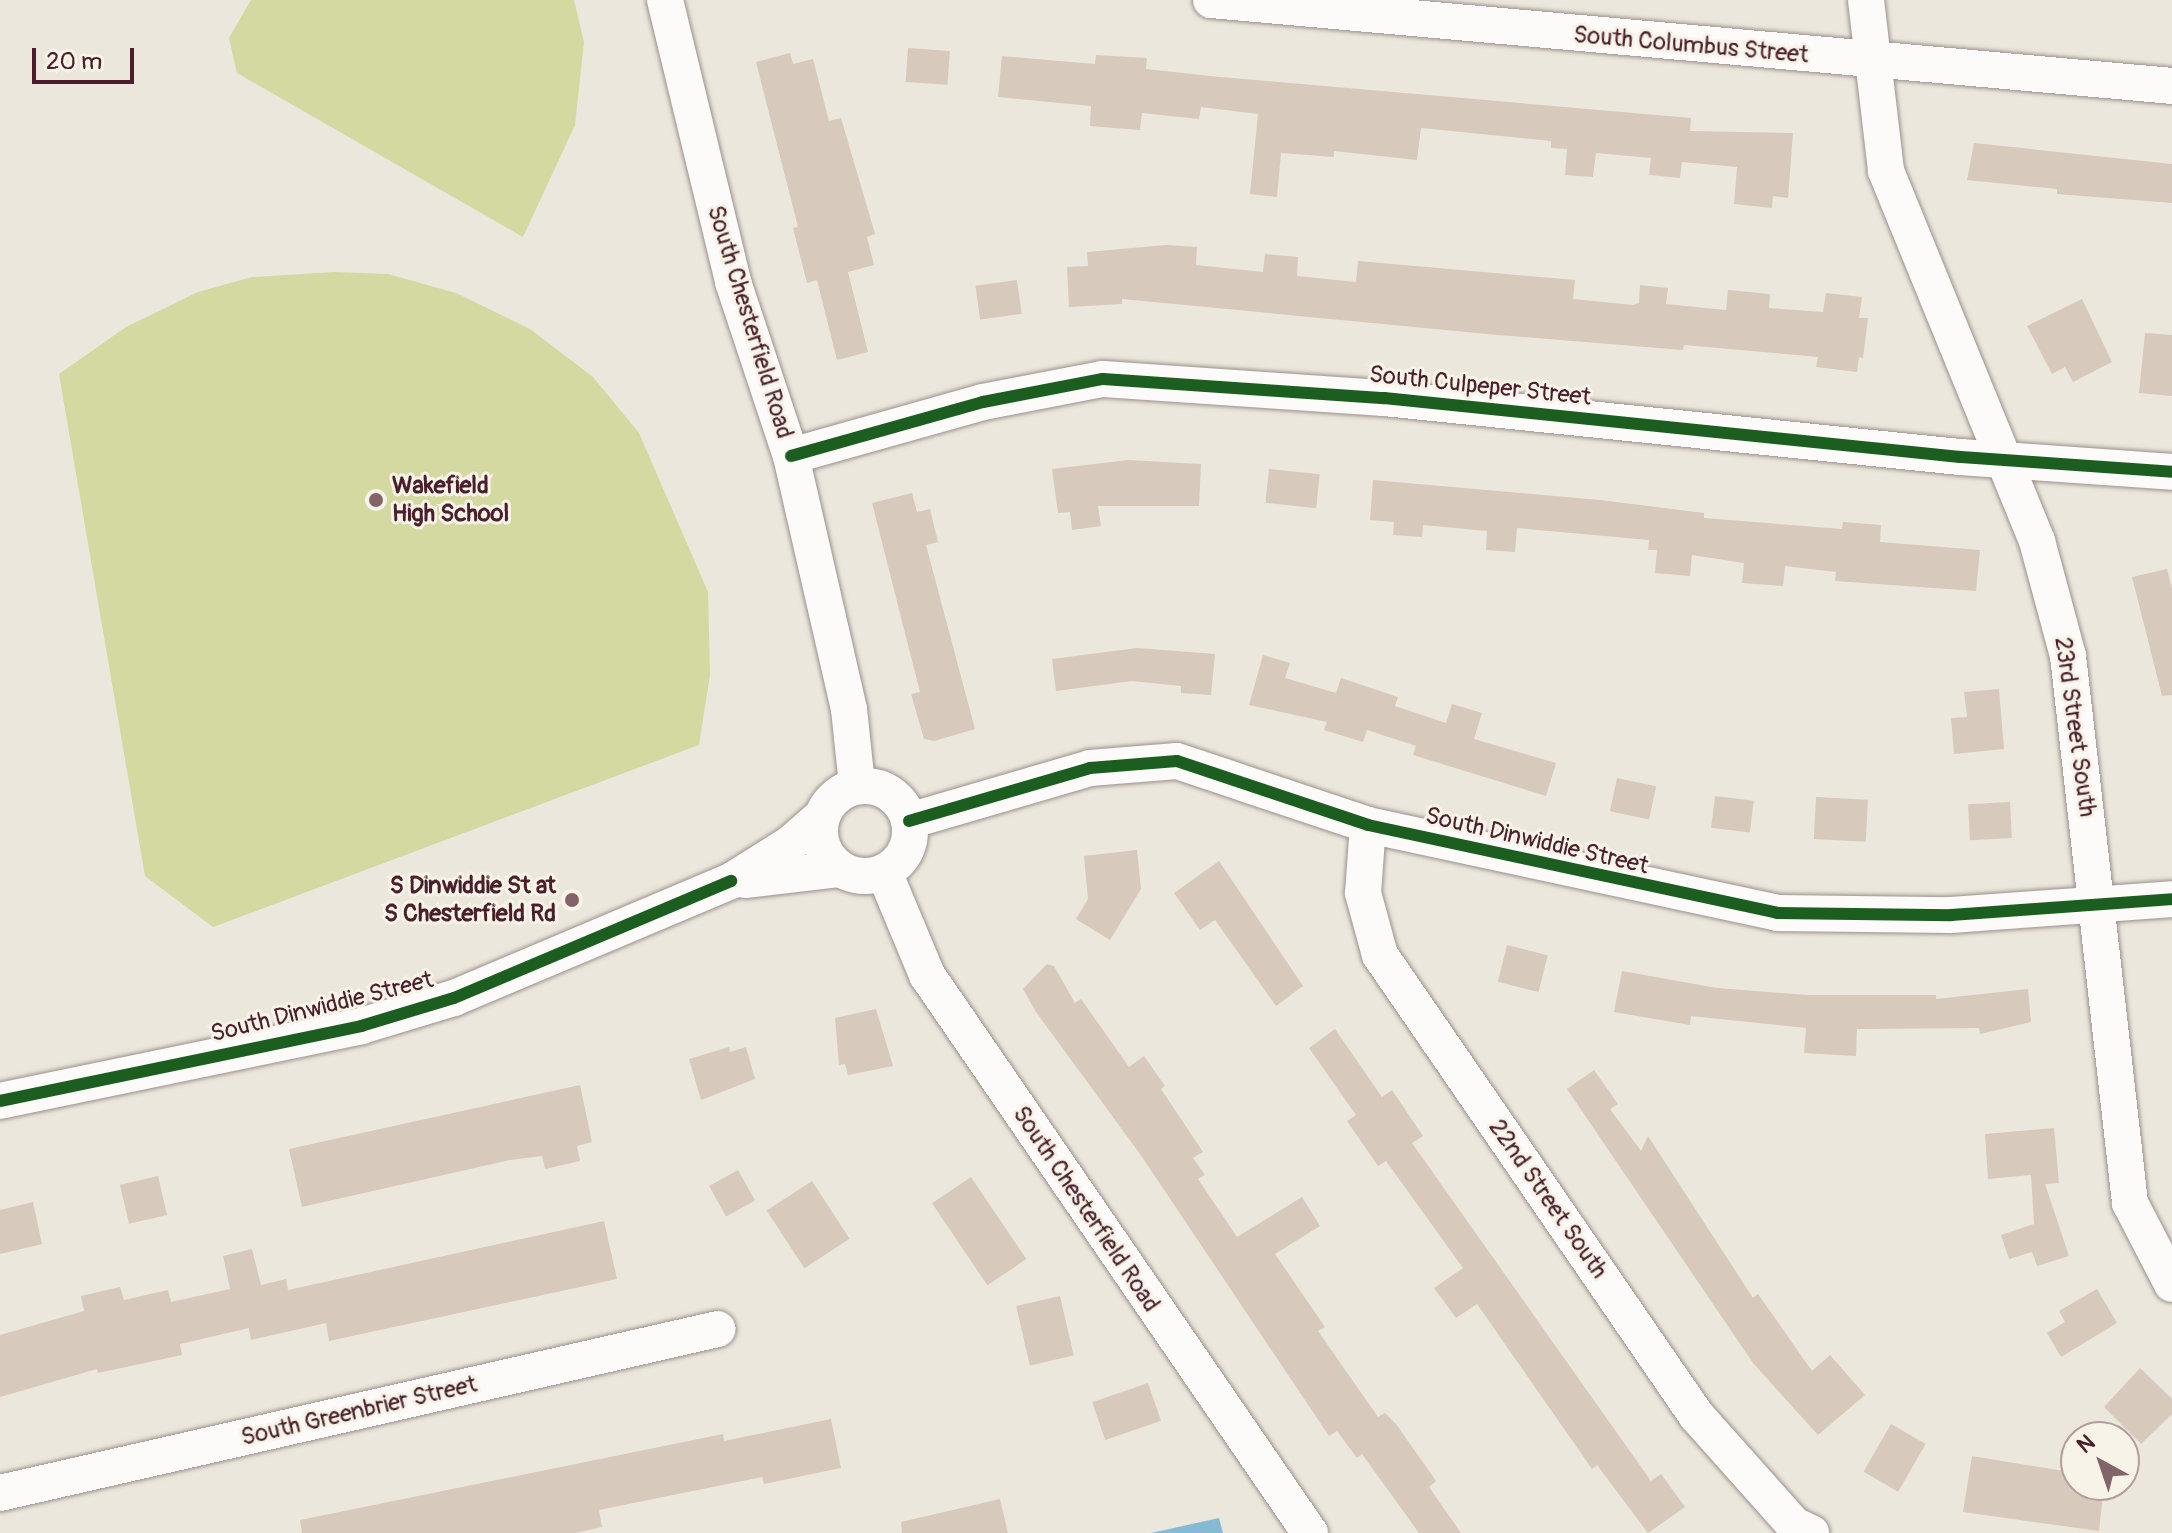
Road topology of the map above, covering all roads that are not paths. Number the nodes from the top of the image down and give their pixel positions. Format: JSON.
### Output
{"nodes":[{"id":1,"x":665,"y":0,"type":"edge"},
{"id":2,"x":1211,"y":0,"type":"edge"},
{"id":3,"x":1866,"y":0,"type":"edge"},
{"id":4,"x":1870,"y":61,"type":"junction"},
{"id":5,"x":2172,"y":86,"type":"edge"},
{"id":6,"x":791,"y":456,"type":"junction"},
{"id":7,"x":2005,"y":460,"type":"junction"},
{"id":8,"x":2172,"y":472,"type":"edge"},
{"id":9,"x":857,"y":785,"type":"junction"},
{"id":10,"x":821,"y":817,"type":"junction"},
{"id":11,"x":909,"y":821,"type":"junction"},
{"id":12,"x":1368,"y":825,"type":"junction"},
{"id":13,"x":840,"y":869,"type":"junction"},
{"id":14,"x":884,"y":872,"type":"junction"},
{"id":15,"x":731,"y":881,"type":"junction"},
{"id":16,"x":2172,"y":899,"type":"edge"},
{"id":17,"x":2099,"y":903,"type":"junction"},
{"id":18,"x":0,"y":1101,"type":"edge"},
{"id":19,"x":2172,"y":1284,"type":"edge"},
{"id":20,"x":718,"y":1329,"type":"dead end"},
{"id":21,"x":0,"y":1493,"type":"edge"},
{"id":22,"x":1310,"y":1533,"type":"edge"},
{"id":23,"x":1811,"y":1533,"type":"edge"}],
"edges":[{"from":1,"to":6,"type":"street","name":"South Chesterfield Road"},
{"from":2,"to":4,"type":"street","name":"South Columbus Street"},
{"from":3,"to":4,"type":"street","name":"23rd Street South"},
{"from":4,"to":5,"type":"street","name":"South Columbus Street"},
{"from":4,"to":7,"type":"street","name":"23rd Street South"},
{"from":6,"to":7,"type":"street","name":"South Culpeper Street"},
{"from":6,"to":9,"type":"street","name":"South Chesterfield Road"},
{"from":7,"to":8,"type":"street","name":"South Culpeper Street"},
{"from":7,"to":17,"type":"street","name":"23rd Street South"},
{"from":9,"to":10,"type":"street"},
{"from":9,"to":11,"type":"street"},
{"from":10,"to":13,"type":"street"},
{"from":10,"to":15,"type":"street","name":"South Dinwiddie Street"},
{"from":11,"to":12,"type":"street","name":"South Dinwiddie Street"},
{"from":11,"to":14,"type":"street"},
{"from":12,"to":17,"type":"street","name":"South Dinwiddie Street"},
{"from":12,"to":23,"type":"street","name":"22nd Street South"},
{"from":13,"to":14,"type":"street"},
{"from":13,"to":15,"type":"street","name":"South Dinwiddie Street"},
{"from":14,"to":22,"type":"street","name":"South Chesterfield Road"},
{"from":15,"to":18,"type":"street","name":"South Dinwiddie Street"},
{"from":16,"to":17,"type":"street","name":"South Dinwiddie Street"},
{"from":17,"to":19,"type":"street","name":"23rd Street South"},
{"from":20,"to":21,"type":"street","name":"South Greenbrier Street"}]}
